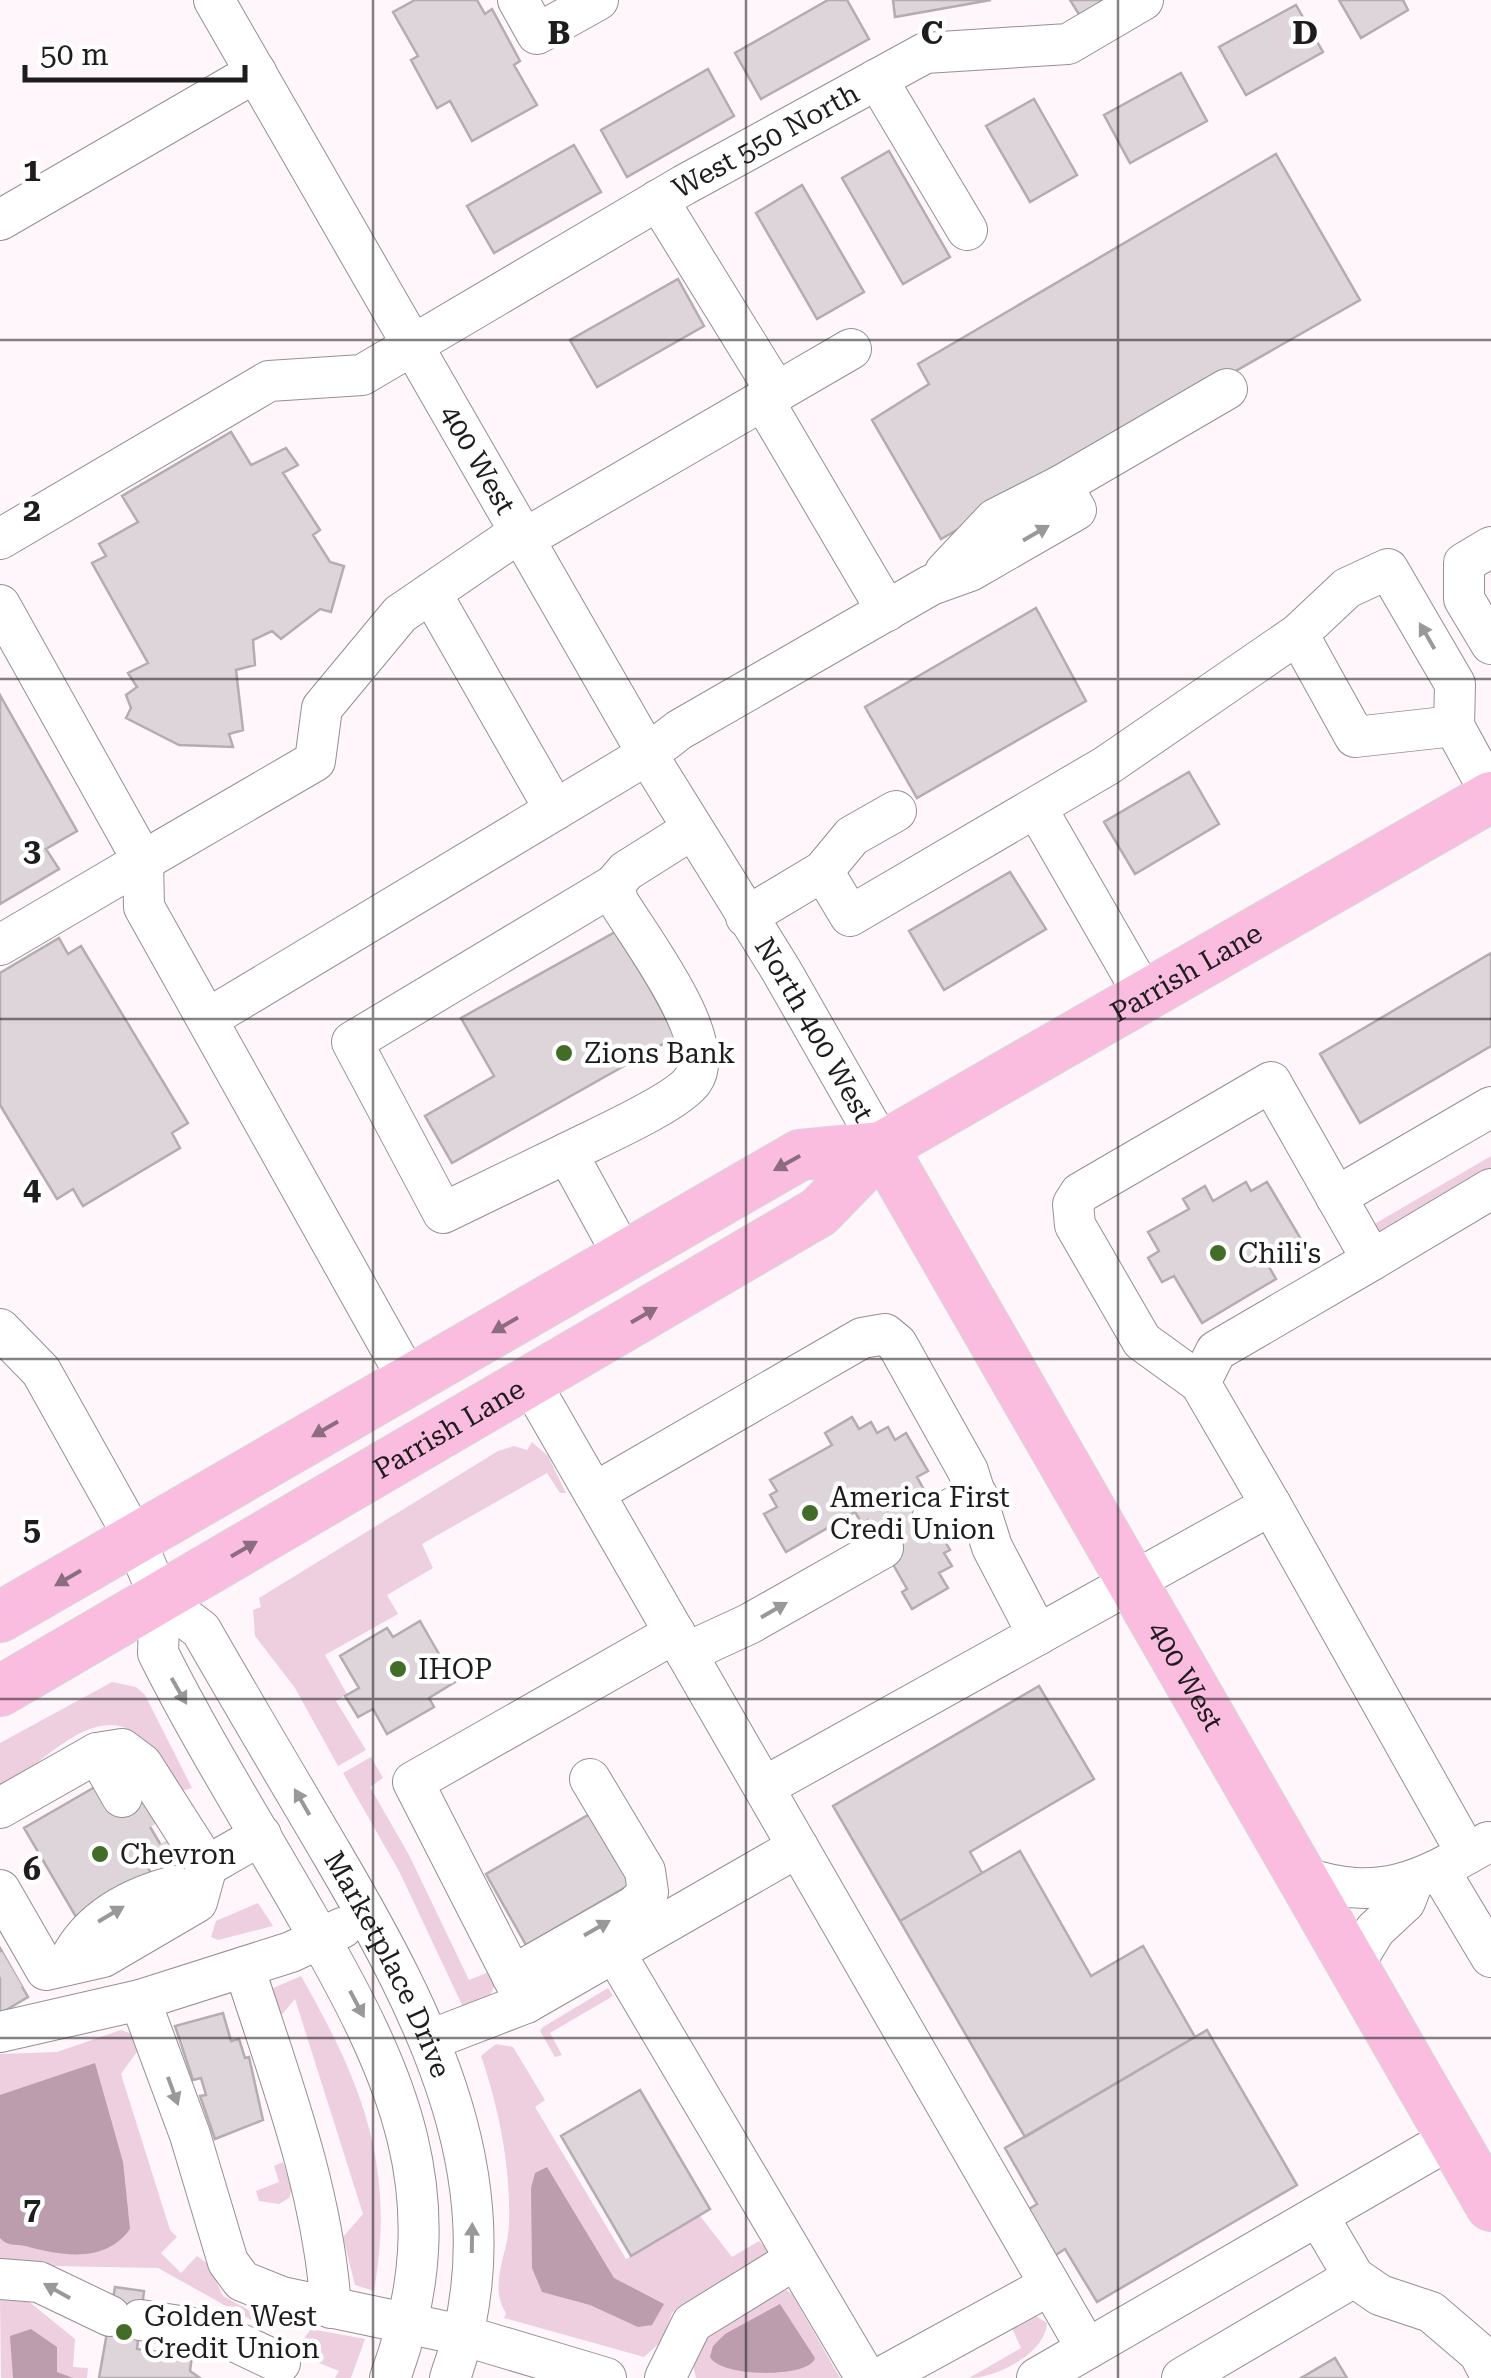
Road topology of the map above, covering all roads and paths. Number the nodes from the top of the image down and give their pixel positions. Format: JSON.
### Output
{"nodes":[{"id":1,"x":214,"y":0,"type":"edge"},
{"id":2,"x":518,"y":0,"type":"edge"},
{"id":3,"x":598,"y":0,"type":"edge"},
{"id":4,"x":1143,"y":0,"type":"edge"},
{"id":5,"x":256,"y":72,"type":"junction"},
{"id":6,"x":876,"y":79,"type":"junction"},
{"id":7,"x":658,"y":200,"type":"junction"},
{"id":8,"x":0,"y":220,"type":"edge"},
{"id":9,"x":967,"y":230,"type":"dead end"},
{"id":10,"x":411,"y":345,"type":"junction"},
{"id":11,"x":851,"y":349,"type":"dead end"},
{"id":12,"x":1227,"y":390,"type":"dead end"},
{"id":13,"x":770,"y":396,"type":"junction"},
{"id":14,"x":522,"y":536,"type":"junction"},
{"id":15,"x":0,"y":539,"type":"edge"},
{"id":16,"x":1491,"y":547,"type":"edge"},
{"id":17,"x":431,"y":593,"type":"junction"},
{"id":18,"x":0,"y":605,"type":"edge"},
{"id":19,"x":887,"y":611,"type":"junction"},
{"id":20,"x":1298,"y":634,"type":"junction"},
{"id":21,"x":1491,"y":644,"type":"edge"},
{"id":22,"x":1454,"y":726,"type":"junction"},
{"id":23,"x":648,"y":754,"type":"junction"},
{"id":24,"x":1491,"y":795,"type":"edge"},
{"id":25,"x":1037,"y":809,"type":"junction"},
{"id":26,"x":555,"y":810,"type":"junction"},
{"id":27,"x":896,"y":811,"type":"dead end"},
{"id":28,"x":691,"y":830,"type":"junction"},
{"id":29,"x":143,"y":861,"type":"junction"},
{"id":30,"x":823,"y":871,"type":"junction"},
{"id":31,"x":614,"y":885,"type":"junction"},
{"id":32,"x":746,"y":917,"type":"junction"},
{"id":33,"x":0,"y":944,"type":"edge"},
{"id":34,"x":1144,"y":996,"type":"junction"},
{"id":35,"x":209,"y":1018,"type":"junction"},
{"id":36,"x":1491,"y":1107,"type":"edge"},
{"id":37,"x":882,"y":1147,"type":"junction"},
{"id":38,"x":567,"y":1153,"type":"junction"},
{"id":39,"x":1491,"y":1189,"type":"edge"},
{"id":40,"x":1336,"y":1197,"type":"junction"},
{"id":41,"x":624,"y":1256,"type":"junction"},
{"id":42,"x":1372,"y":1260,"type":"junction"},
{"id":43,"x":0,"y":1329,"type":"edge"},
{"id":44,"x":410,"y":1380,"type":"junction"},
{"id":45,"x":530,"y":1382,"type":"junction"},
{"id":46,"x":1200,"y":1384,"type":"junction"},
{"id":47,"x":594,"y":1493,"type":"junction"},
{"id":48,"x":976,"y":1495,"type":"junction"},
{"id":49,"x":1271,"y":1505,"type":"junction"},
{"id":50,"x":932,"y":1520,"type":"tunnel mouth"},
{"id":51,"x":135,"y":1539,"type":"junction"},
{"id":52,"x":884,"y":1548,"type":"tunnel mouth"},
{"id":53,"x":1136,"y":1583,"type":"junction"},
{"id":54,"x":160,"y":1599,"type":"junction"},
{"id":55,"x":0,"y":1617,"type":"edge"},
{"id":56,"x":1038,"y":1635,"type":"junction"},
{"id":57,"x":680,"y":1643,"type":"junction"},
{"id":58,"x":0,"y":1691,"type":"edge"},
{"id":59,"x":97,"y":1753,"type":"junction"},
{"id":60,"x":590,"y":1779,"type":"dead end"},
{"id":61,"x":764,"y":1788,"type":"junction"},
{"id":62,"x":122,"y":1797,"type":"tunnel mouth"},
{"id":63,"x":0,"y":1808,"type":"edge"},
{"id":64,"x":260,"y":1836,"type":"junction"},
{"id":65,"x":798,"y":1848,"type":"junction"},
{"id":66,"x":1452,"y":1862,"type":"edge"},
{"id":67,"x":184,"y":1878,"type":"junction"},
{"id":68,"x":1303,"y":1878,"type":"junction"},
{"id":69,"x":368,"y":1916,"type":"junction"},
{"id":70,"x":156,"y":1926,"type":"junction"},
{"id":71,"x":20,"y":1932,"type":"edge"},
{"id":72,"x":320,"y":1938,"type":"junction"},
{"id":73,"x":615,"y":1953,"type":"junction"},
{"id":74,"x":1491,"y":1957,"type":"edge"},
{"id":75,"x":1353,"y":1966,"type":"junction"},
{"id":76,"x":244,"y":1967,"type":"junction"},
{"id":77,"x":519,"y":1989,"type":"junction"},
{"id":78,"x":158,"y":1994,"type":"junction"},
{"id":79,"x":55,"y":2022,"type":"junction"},
{"id":80,"x":0,"y":2032,"type":"edge"},
{"id":81,"x":430,"y":2040,"type":"junction"},
{"id":82,"x":1452,"y":2138,"type":"junction"},
{"id":83,"x":1491,"y":2206,"type":"edge"},
{"id":84,"x":1318,"y":2216,"type":"junction"},
{"id":85,"x":794,"y":2260,"type":"junction"},
{"id":86,"x":1354,"y":2276,"type":"junction"},
{"id":87,"x":0,"y":2280,"type":"edge"},
{"id":88,"x":1050,"y":2285,"type":"junction"},
{"id":89,"x":292,"y":2299,"type":"junction"},
{"id":90,"x":332,"y":2308,"type":"junction"},
{"id":91,"x":406,"y":2323,"type":"junction"},
{"id":92,"x":462,"y":2335,"type":"junction"},
{"id":93,"x":1088,"y":2350,"type":"junction"},
{"id":94,"x":278,"y":2370,"type":"edge"},
{"id":95,"x":1491,"y":2376,"type":"edge"},
{"id":96,"x":390,"y":2378,"type":"edge"},
{"id":97,"x":450,"y":2378,"type":"edge"},
{"id":98,"x":606,"y":2378,"type":"edge"},
{"id":99,"x":665,"y":2378,"type":"edge"},
{"id":100,"x":866,"y":2378,"type":"edge"},
{"id":101,"x":880,"y":2378,"type":"edge"},
{"id":102,"x":1037,"y":2378,"type":"edge"},
{"id":103,"x":1182,"y":2378,"type":"edge"}],
"edges":[{"from":1,"to":5,"type":"street","name":"400 West"},
{"from":2,"to":3,"type":"street"},
{"from":4,"to":6,"type":"street","name":"West 550 North"},
{"from":5,"to":8,"type":"street"},
{"from":5,"to":10,"type":"street","name":"400 West"},
{"from":6,"to":7,"type":"street","name":"West 550 North"},
{"from":6,"to":9,"type":"street"},
{"from":7,"to":10,"type":"street","name":"West 550 North"},
{"from":7,"to":13,"type":"street"},
{"from":10,"to":14,"type":"street","name":"400 West"},
{"from":10,"to":15,"type":"street","name":"West 550 North"},
{"from":11,"to":13,"type":"street"},
{"from":12,"to":19,"type":"street"},
{"from":13,"to":14,"type":"street"},
{"from":13,"to":19,"type":"street"},
{"from":14,"to":17,"type":"street"},
{"from":14,"to":23,"type":"street","name":"400 West"},
{"from":16,"to":21,"type":"street"},
{"from":17,"to":26,"type":"street"},
{"from":17,"to":29,"type":"street"},
{"from":18,"to":29,"type":"street"},
{"from":19,"to":23,"type":"street"},
{"from":20,"to":22,"type":"street"},
{"from":22,"to":20,"type":"street","one_way":true},
{"from":20,"to":25,"type":"street"},
{"from":22,"to":24,"type":"street"},
{"from":23,"to":26,"type":"street"},
{"from":23,"to":28,"type":"street","name":"400 West"},
{"from":24,"to":34,"type":"main road","name":"Parrish Lane"},
{"from":25,"to":30,"type":"street"},
{"from":25,"to":34,"type":"street"},
{"from":26,"to":35,"type":"street"},
{"from":27,"to":30,"type":"street"},
{"from":28,"to":31,"type":"street"},
{"from":28,"to":32,"type":"street","name":"400 West"},
{"from":29,"to":33,"type":"street"},
{"from":29,"to":35,"type":"street"},
{"from":30,"to":32,"type":"street"},
{"from":31,"to":38,"type":"street"},
{"from":31,"to":38,"type":"street"},
{"from":32,"to":37,"type":"street","name":"North 400 West"},
{"from":34,"to":37,"type":"main road","name":"Parrish Lane"},
{"from":35,"to":44,"type":"street"},
{"from":36,"to":40,"type":"street"},
{"from":37,"to":41,"type":"main road","name":"Parrish Lane","one_way":true},
{"from":45,"to":37,"type":"main road","name":"Parrish Lane","one_way":true},
{"from":37,"to":53,"type":"main road","name":"400 West"},
{"from":38,"to":41,"type":"street"},
{"from":39,"to":42,"type":"street"},
{"from":40,"to":42,"type":"street"},
{"from":40,"to":46,"type":"street"},
{"from":41,"to":44,"type":"main road","name":"Parrish Lane","one_way":true},
{"from":42,"to":46,"type":"street"},
{"from":43,"to":51,"type":"street","name":"Marketplace Drive"},
{"from":44,"to":51,"type":"main road","name":"Parrish Lane","one_way":true},
{"from":45,"to":47,"type":"street"},
{"from":54,"to":45,"type":"main road","name":"Parrish Lane","one_way":true},
{"from":46,"to":49,"type":"street"},
{"from":47,"to":48,"type":"street"},
{"from":47,"to":57,"type":"street"},
{"from":48,"to":50,"type":"street"},
{"from":48,"to":56,"type":"street"},
{"from":49,"to":53,"type":"street"},
{"from":49,"to":66,"type":"street"},
{"from":51,"to":54,"type":"street","name":"Marketplace Drive"},
{"from":51,"to":55,"type":"main road","name":"Parrish Lane","one_way":true},
{"from":57,"to":52,"type":"street","one_way":true},
{"from":53,"to":56,"type":"street"},
{"from":53,"to":68,"type":"main road","name":"400 West"},
{"from":54,"to":58,"type":"main road","name":"Parrish Lane"},
{"from":54,"to":64,"type":"street","name":"Marketplace Drive","one_way":true},
{"from":69,"to":54,"type":"street","name":"Marketplace Drive","one_way":true},
{"from":56,"to":61,"type":"street"},
{"from":57,"to":61,"type":"street"},
{"from":57,"to":77,"type":"street"},
{"from":59,"to":62,"type":"street"},
{"from":59,"to":63,"type":"street"},
{"from":59,"to":67,"type":"street"},
{"from":77,"to":60,"type":"street","one_way":true},
{"from":61,"to":65,"type":"street"},
{"from":64,"to":67,"type":"street"},
{"from":64,"to":72,"type":"street","name":"Marketplace Drive"},
{"from":65,"to":73,"type":"street"},
{"from":65,"to":88,"type":"street"},
{"from":66,"to":68,"type":"street"},
{"from":66,"to":74,"type":"street"},
{"from":66,"to":75,"type":"street"},
{"from":67,"to":70,"type":"street"},
{"from":71,"to":67,"type":"street","one_way":true},
{"from":68,"to":75,"type":"main road","name":"400 West"},
{"from":69,"to":72,"type":"street"},
{"from":69,"to":81,"type":"street","name":"Marketplace Drive"},
{"from":70,"to":71,"type":"street"},
{"from":70,"to":78,"type":"street"},
{"from":71,"to":79,"type":"street"},
{"from":72,"to":76,"type":"street"},
{"from":72,"to":91,"type":"street","name":"Marketplace Drive","one_way":true},
{"from":73,"to":77,"type":"street"},
{"from":73,"to":85,"type":"street"},
{"from":75,"to":82,"type":"main road","name":"400 West"},
{"from":76,"to":78,"type":"street"},
{"from":76,"to":90,"type":"street"},
{"from":77,"to":81,"type":"street"},
{"from":78,"to":79,"type":"street"},
{"from":78,"to":89,"type":"street","one_way":true},
{"from":79,"to":80,"type":"street"},
{"from":92,"to":81,"type":"street","name":"Marketplace Drive","one_way":true},
{"from":82,"to":83,"type":"main road","name":"400 West"},
{"from":82,"to":84,"type":"street"},
{"from":84,"to":86,"type":"street"},
{"from":84,"to":93,"type":"street"},
{"from":85,"to":99,"type":"street"},
{"from":85,"to":100,"type":"street"},
{"from":86,"to":95,"type":"street"},
{"from":86,"to":103,"type":"street"},
{"from":94,"to":87,"type":"street","one_way":true},
{"from":88,"to":93,"type":"street"},
{"from":88,"to":101,"type":"street"},
{"from":89,"to":90,"type":"street"},
{"from":89,"to":94,"type":"street"},
{"from":90,"to":91,"type":"street"},
{"from":91,"to":92,"type":"street"},
{"from":91,"to":96,"type":"street","name":"Marketplace Drive"},
{"from":92,"to":97,"type":"street","name":"Marketplace Drive"},
{"from":92,"to":98,"type":"street"},
{"from":93,"to":102,"type":"street"}]}
